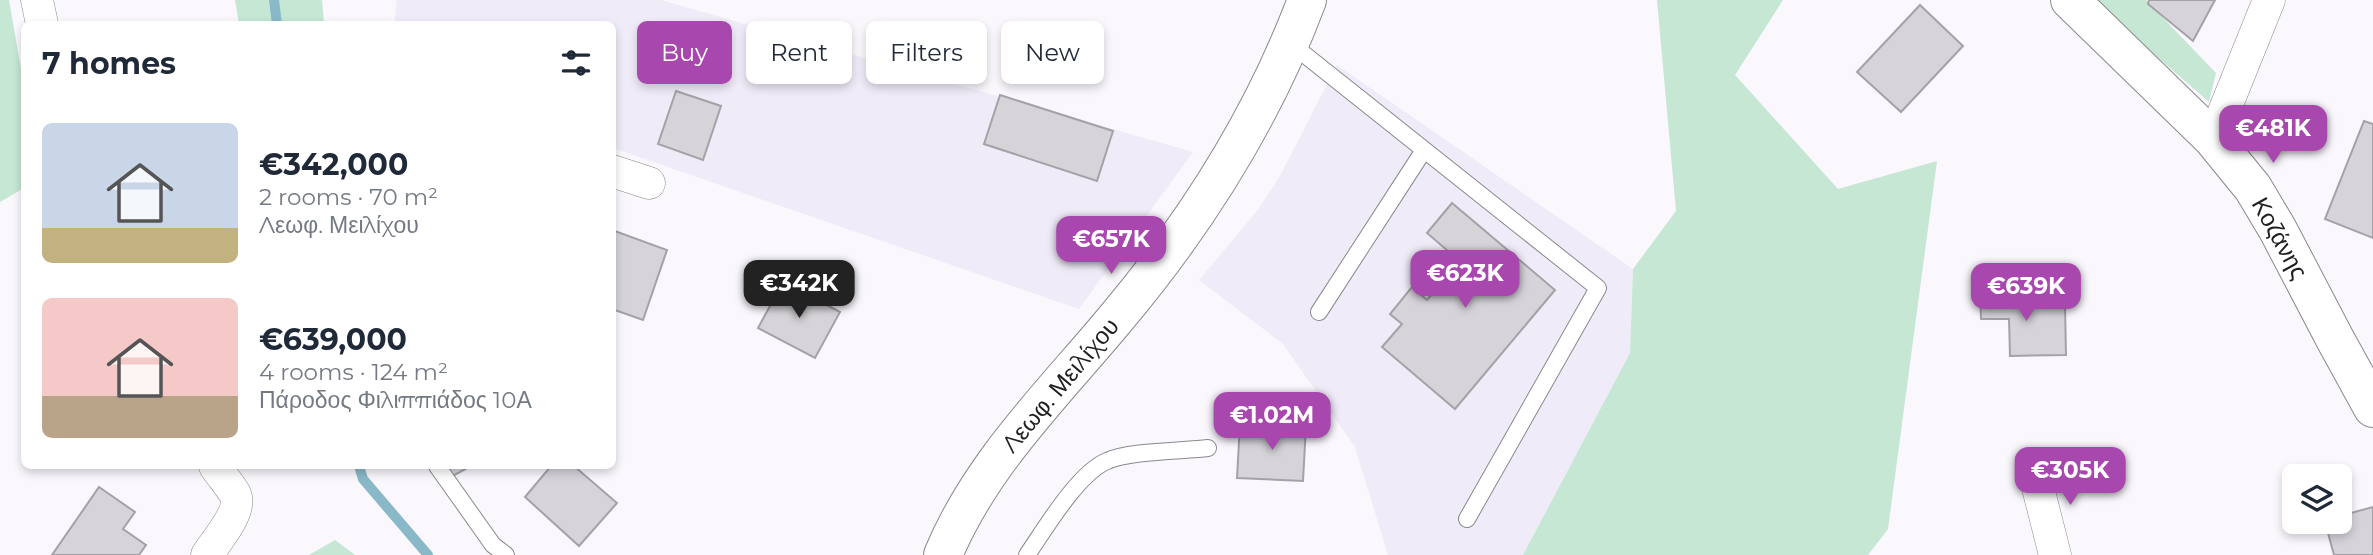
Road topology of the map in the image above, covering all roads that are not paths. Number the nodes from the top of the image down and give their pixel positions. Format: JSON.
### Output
{"nodes":[{"id":1,"x":37,"y":0,"type":"edge"},
{"id":2,"x":1307,"y":0,"type":"edge"},
{"id":3,"x":2070,"y":0,"type":"edge"},
{"id":4,"x":2269,"y":0,"type":"edge"},
{"id":5,"x":41,"y":21,"type":"edge"},
{"id":6,"x":1290,"y":43,"type":"junction"},
{"id":7,"x":2213,"y":139,"type":"junction"},
{"id":8,"x":1424,"y":150,"type":"junction"},
{"id":9,"x":616,"y":172,"type":"edge"},
{"id":10,"x":649,"y":183,"type":"dead end"},
{"id":11,"x":1319,"y":313,"type":"dead end"},
{"id":12,"x":2373,"y":408,"type":"edge"},
{"id":13,"x":1209,"y":448,"type":"dead end"},
{"id":14,"x":217,"y":469,"type":"edge"},
{"id":15,"x":439,"y":469,"type":"edge"},
{"id":16,"x":2034,"y":472,"type":"dead end"},
{"id":17,"x":1467,"y":519,"type":"dead end"},
{"id":18,"x":207,"y":555,"type":"edge"},
{"id":19,"x":506,"y":555,"type":"edge"},
{"id":20,"x":943,"y":555,"type":"edge"},
{"id":21,"x":1027,"y":555,"type":"edge"},
{"id":22,"x":2055,"y":555,"type":"edge"}],
"edges":[{"from":1,"to":5,"type":"street"},
{"from":2,"to":6,"type":"street","name":"Λεωφ. Μειλίχου"},
{"from":3,"to":7,"type":"street","name":"Κοζάνης"},
{"from":4,"to":7,"type":"street"},
{"from":6,"to":8,"type":"lane"},
{"from":6,"to":20,"type":"street","name":"Λεωφ. Μειλίχου"},
{"from":7,"to":12,"type":"street","name":"Κοζάνης"},
{"from":8,"to":11,"type":"lane"},
{"from":8,"to":17,"type":"lane"},
{"from":9,"to":10,"type":"street"},
{"from":13,"to":21,"type":"lane"},
{"from":14,"to":18,"type":"street"},
{"from":15,"to":19,"type":"lane"},
{"from":16,"to":22,"type":"street"}]}
